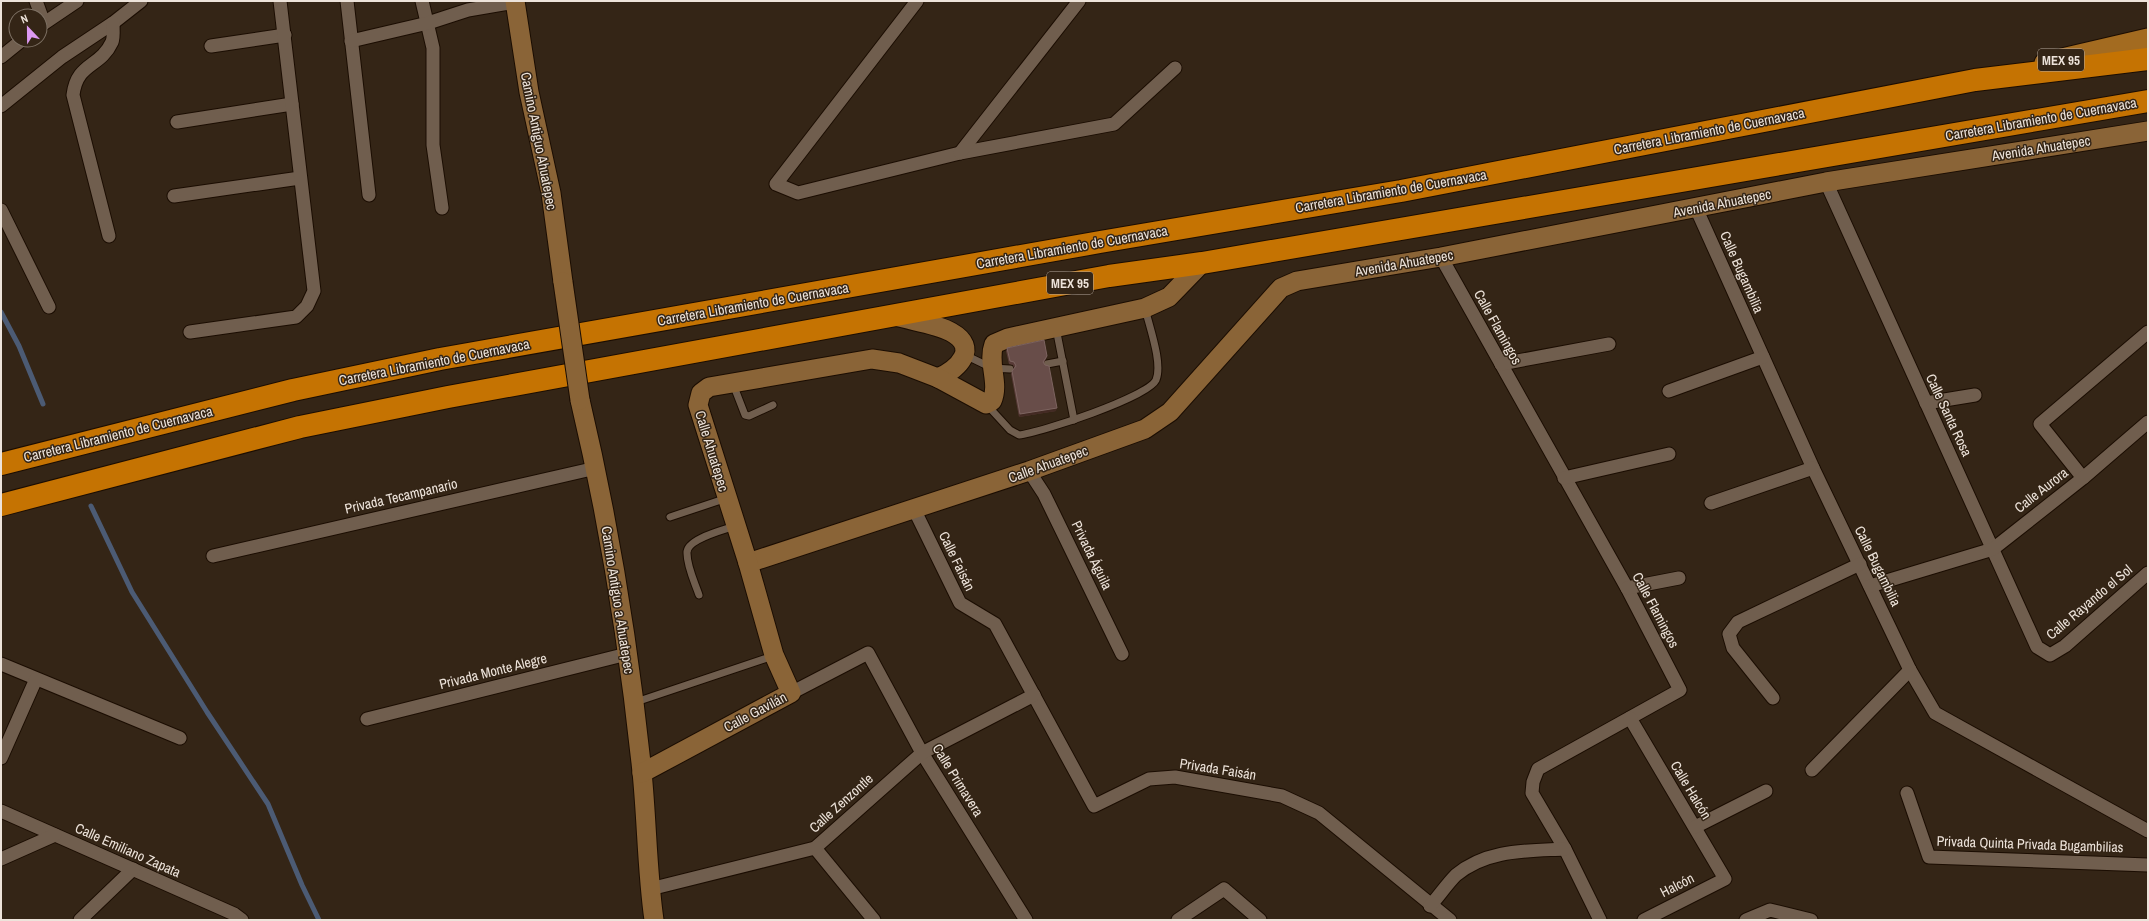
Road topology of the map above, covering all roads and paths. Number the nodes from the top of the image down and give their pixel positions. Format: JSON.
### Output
{"nodes":[{"id":1,"x":77,"y":1,"type":"edge"},
{"id":2,"x":141,"y":1,"type":"edge"},
{"id":3,"x":280,"y":1,"type":"edge"},
{"id":4,"x":347,"y":1,"type":"edge"},
{"id":5,"x":422,"y":1,"type":"edge"},
{"id":6,"x":917,"y":1,"type":"edge"},
{"id":7,"x":1079,"y":1,"type":"edge"},
{"id":8,"x":515,"y":2,"type":"edge"},
{"id":9,"x":48,"y":20,"type":"edge"},
{"id":10,"x":113,"y":23,"type":"junction"},
{"id":11,"x":428,"y":23,"type":"junction"},
{"id":12,"x":285,"y":35,"type":"junction"},
{"id":13,"x":2148,"y":39,"type":"edge"},
{"id":14,"x":351,"y":41,"type":"junction"},
{"id":15,"x":211,"y":46,"type":"dead end"},
{"id":16,"x":12,"y":48,"type":"edge"},
{"id":17,"x":1,"y":57,"type":"edge"},
{"id":18,"x":2148,"y":59,"type":"edge"},
{"id":19,"x":1175,"y":68,"type":"dead end"},
{"id":20,"x":1975,"y":80,"type":"junction"},
{"id":21,"x":2148,"y":101,"type":"edge"},
{"id":22,"x":292,"y":104,"type":"junction"},
{"id":23,"x":1,"y":106,"type":"edge"},
{"id":24,"x":177,"y":122,"type":"dead end"},
{"id":25,"x":2148,"y":131,"type":"edge"},
{"id":26,"x":960,"y":153,"type":"junction"},
{"id":27,"x":300,"y":178,"type":"junction"},
{"id":28,"x":1826,"y":182,"type":"junction"},
{"id":29,"x":369,"y":195,"type":"dead end"},
{"id":30,"x":174,"y":196,"type":"dead end"},
{"id":31,"x":442,"y":208,"type":"dead end"},
{"id":32,"x":1696,"y":208,"type":"junction"},
{"id":33,"x":1,"y":210,"type":"edge"},
{"id":34,"x":109,"y":236,"type":"dead end"},
{"id":35,"x":1441,"y":257,"type":"junction"},
{"id":36,"x":1202,"y":263,"type":"junction"},
{"id":37,"x":1297,"y":281,"type":"joint"},
{"id":38,"x":563,"y":282,"type":"joint"},
{"id":39,"x":49,"y":307,"type":"dead end"},
{"id":40,"x":1145,"y":308,"type":"junction"},
{"id":41,"x":895,"y":316,"type":"junction"},
{"id":42,"x":1056,"y":327,"type":"junction"},
{"id":43,"x":190,"y":332,"type":"dead end"},
{"id":44,"x":2148,"y":332,"type":"edge"},
{"id":45,"x":1609,"y":344,"type":"dead end"},
{"id":46,"x":965,"y":355,"type":"junction"},
{"id":47,"x":1763,"y":357,"type":"junction"},
{"id":48,"x":1063,"y":361,"type":"junction"},
{"id":49,"x":1047,"y":364,"type":"edge"},
{"id":50,"x":1501,"y":364,"type":"junction"},
{"id":51,"x":1001,"y":368,"type":"junction"},
{"id":52,"x":938,"y":378,"type":"junction"},
{"id":53,"x":732,"y":382,"type":"junction"},
{"id":54,"x":1668,"y":391,"type":"dead end"},
{"id":55,"x":1975,"y":395,"type":"dead end"},
{"id":56,"x":1926,"y":403,"type":"junction"},
{"id":57,"x":986,"y":404,"type":"junction"},
{"id":58,"x":773,"y":405,"type":"dead end"},
{"id":59,"x":1074,"y":420,"type":"junction"},
{"id":60,"x":2148,"y":422,"type":"edge"},
{"id":61,"x":1670,"y":454,"type":"dead end"},
{"id":62,"x":1,"y":464,"type":"edge"},
{"id":63,"x":596,"y":468,"type":"junction"},
{"id":64,"x":1812,"y":468,"type":"junction"},
{"id":65,"x":1029,"y":472,"type":"junction"},
{"id":66,"x":1564,"y":478,"type":"junction"},
{"id":67,"x":2082,"y":478,"type":"junction"},
{"id":68,"x":727,"y":498,"type":"junction"},
{"id":69,"x":1711,"y":503,"type":"dead end"},
{"id":70,"x":1,"y":505,"type":"edge"},
{"id":71,"x":914,"y":509,"type":"junction"},
{"id":72,"x":670,"y":517,"type":"dead end"},
{"id":73,"x":735,"y":526,"type":"junction"},
{"id":74,"x":1993,"y":549,"type":"junction"},
{"id":75,"x":213,"y":556,"type":"dead end"},
{"id":76,"x":748,"y":564,"type":"junction"},
{"id":77,"x":1860,"y":564,"type":"junction"},
{"id":78,"x":2148,"y":573,"type":"edge"},
{"id":79,"x":1679,"y":578,"type":"dead end"},
{"id":80,"x":1870,"y":586,"type":"junction"},
{"id":81,"x":1628,"y":588,"type":"junction"},
{"id":82,"x":699,"y":596,"type":"dead end"},
{"id":83,"x":868,"y":653,"type":"joint"},
{"id":84,"x":627,"y":654,"type":"junction"},
{"id":85,"x":1122,"y":654,"type":"dead end"},
{"id":86,"x":2050,"y":655,"type":"joint"},
{"id":87,"x":774,"y":656,"type":"junction"},
{"id":88,"x":1,"y":664,"type":"edge"},
{"id":89,"x":1910,"y":670,"type":"junction"},
{"id":90,"x":36,"y":679,"type":"junction"},
{"id":91,"x":791,"y":693,"type":"junction"},
{"id":92,"x":1034,"y":695,"type":"junction"},
{"id":93,"x":1773,"y":698,"type":"dead end"},
{"id":94,"x":633,"y":703,"type":"junction"},
{"id":95,"x":1630,"y":718,"type":"junction"},
{"id":96,"x":367,"y":720,"type":"dead end"},
{"id":97,"x":180,"y":738,"type":"dead end"},
{"id":98,"x":922,"y":753,"type":"junction"},
{"id":99,"x":1,"y":758,"type":"edge"},
{"id":100,"x":1812,"y":770,"type":"dead end"},
{"id":101,"x":642,"y":774,"type":"junction"},
{"id":102,"x":1766,"y":791,"type":"dead end"},
{"id":103,"x":1907,"y":793,"type":"dead end"},
{"id":104,"x":1,"y":811,"type":"edge"},
{"id":105,"x":1695,"y":827,"type":"junction"},
{"id":106,"x":2148,"y":831,"type":"edge"},
{"id":107,"x":55,"y":835,"type":"junction"},
{"id":108,"x":815,"y":848,"type":"junction"},
{"id":109,"x":1565,"y":849,"type":"junction"},
{"id":110,"x":1,"y":859,"type":"edge"},
{"id":111,"x":2148,"y":865,"type":"edge"},
{"id":112,"x":134,"y":869,"type":"junction"},
{"id":113,"x":1725,"y":879,"type":"joint"},
{"id":114,"x":650,"y":889,"type":"junction"},
{"id":115,"x":1430,"y":906,"type":"junction"},
{"id":116,"x":80,"y":920,"type":"edge"},
{"id":117,"x":242,"y":920,"type":"edge"},
{"id":118,"x":654,"y":920,"type":"edge"},
{"id":119,"x":874,"y":920,"type":"edge"},
{"id":120,"x":1026,"y":920,"type":"edge"},
{"id":121,"x":1178,"y":920,"type":"edge"},
{"id":122,"x":1260,"y":920,"type":"edge"},
{"id":123,"x":1450,"y":920,"type":"edge"},
{"id":124,"x":1600,"y":920,"type":"edge"},
{"id":125,"x":1644,"y":920,"type":"edge"},
{"id":126,"x":1746,"y":920,"type":"edge"},
{"id":127,"x":1811,"y":920,"type":"edge"}],
"edges":[{"from":1,"to":9,"type":"street"},
{"from":2,"to":10,"type":"street"},
{"from":3,"to":12,"type":"street"},
{"from":4,"to":14,"type":"street"},
{"from":5,"to":11,"type":"street"},
{"from":6,"to":26,"type":"street"},
{"from":7,"to":26,"type":"street"},
{"from":8,"to":11,"type":"street"},
{"from":8,"to":38,"type":"street","name":"Camino Antiguo Ahuatepec"},
{"from":10,"to":23,"type":"street"},
{"from":10,"to":34,"type":"street"},
{"from":11,"to":14,"type":"street"},
{"from":11,"to":31,"type":"street"},
{"from":12,"to":15,"type":"street"},
{"from":12,"to":22,"type":"street"},
{"from":13,"to":20,"type":"main road","number":"MEX 95"},
{"from":14,"to":29,"type":"street"},
{"from":16,"to":17,"type":"street"},
{"from":18,"to":20,"type":"highway","name":"Carretera Libramiento de Cuernavaca","number":"MEX 95"},
{"from":19,"to":26,"type":"street"},
{"from":20,"to":62,"type":"highway","name":"Carretera Libramiento de Cuernavaca","number":"MEX 95"},
{"from":21,"to":36,"type":"highway","name":"Carretera Libramiento de Cuernavaca","number":"MEX 95"},
{"from":22,"to":24,"type":"street"},
{"from":22,"to":27,"type":"street"},
{"from":25,"to":28,"type":"street","name":"Avenida Ahuatepec"},
{"from":27,"to":30,"type":"street"},
{"from":27,"to":43,"type":"street"},
{"from":28,"to":32,"type":"street","name":"Avenida Ahuatepec"},
{"from":28,"to":56,"type":"street","name":"Calle Santa Rosa"},
{"from":32,"to":35,"type":"street","name":"Avenida Ahuatepec"},
{"from":32,"to":47,"type":"street","name":"Calle Bugambilia"},
{"from":33,"to":39,"type":"street"},
{"from":35,"to":37,"type":"street","name":"Avenida Ahuatepec"},
{"from":35,"to":50,"type":"street","name":"Calle Flamingos"},
{"from":36,"to":40,"type":"street"},
{"from":36,"to":41,"type":"highway","name":"Carretera Libramiento de Cuernavaca","number":"MEX 95"},
{"from":37,"to":65,"type":"street","name":"Calle Ahuatepec"},
{"from":38,"to":63,"type":"street","name":"Camino Antiguo a Ahuatepec","bridge":true},
{"from":40,"to":42,"type":"street"},
{"from":40,"to":59,"type":"lane"},
{"from":41,"to":46,"type":"street"},
{"from":41,"to":70,"type":"highway","name":"Carretera Libramiento de Cuernavaca","number":"MEX 95"},
{"from":42,"to":48,"type":"lane"},
{"from":42,"to":51,"type":"street"},
{"from":44,"to":67,"type":"street","name":"Calle Aurora"},
{"from":45,"to":50,"type":"street"},
{"from":46,"to":51,"type":"lane"},
{"from":46,"to":52,"type":"street"},
{"from":47,"to":54,"type":"street"},
{"from":47,"to":64,"type":"street","name":"Calle Bugambilia"},
{"from":48,"to":49,"type":"lane"},
{"from":48,"to":59,"type":"lane"},
{"from":50,"to":66,"type":"street","name":"Calle Flamingos"},
{"from":51,"to":57,"type":"street"},
{"from":52,"to":53,"type":"street","name":"Calle Ahuatepec"},
{"from":52,"to":57,"type":"street","name":"Calle Ahuatepec"},
{"from":53,"to":58,"type":"lane"},
{"from":53,"to":68,"type":"street","name":"Calle Ahuatepec"},
{"from":55,"to":56,"type":"street"},
{"from":56,"to":74,"type":"street","name":"Calle Santa Rosa"},
{"from":57,"to":59,"type":"lane"},
{"from":60,"to":67,"type":"street"},
{"from":61,"to":66,"type":"street"},
{"from":63,"to":75,"type":"street","name":"Privada Tecampanario"},
{"from":63,"to":84,"type":"street","name":"Camino Antiguo a Ahuatepec"},
{"from":64,"to":69,"type":"street"},
{"from":64,"to":77,"type":"street","name":"Calle Bugambilia"},
{"from":65,"to":71,"type":"street","name":"Calle Ahuatepec"},
{"from":65,"to":85,"type":"street","name":"Privada Águila"},
{"from":66,"to":81,"type":"street","name":"Calle Flamingos"},
{"from":67,"to":74,"type":"street","name":"Calle Aurora"},
{"from":68,"to":72,"type":"lane"},
{"from":68,"to":73,"type":"street","name":"Calle Ahuatepec"},
{"from":71,"to":76,"type":"street","name":"Calle Ahuatepec"},
{"from":71,"to":92,"type":"street","name":"Calle Faisán"},
{"from":73,"to":76,"type":"street","name":"Calle Ahuatepec"},
{"from":73,"to":82,"type":"lane"},
{"from":74,"to":80,"type":"street","name":"Calle Aurora"},
{"from":74,"to":86,"type":"street","name":"Calle Santa Rosa"},
{"from":76,"to":87,"type":"street","name":"Calle Ahuatepec"},
{"from":77,"to":80,"type":"street","name":"Calle Bugambilia"},
{"from":77,"to":93,"type":"street"},
{"from":78,"to":86,"type":"street","name":"Calle Rayando el Sol"},
{"from":79,"to":81,"type":"street"},
{"from":80,"to":89,"type":"street","name":"Calle Bugambilia"},
{"from":81,"to":95,"type":"street","name":"Calle Flamingos"},
{"from":83,"to":91,"type":"street","name":"Calle Gavilán"},
{"from":83,"to":98,"type":"street","name":"Calle Primavera"},
{"from":84,"to":94,"type":"street","name":"Camino Antiguo a Ahuatepec"},
{"from":84,"to":96,"type":"street","name":"Privada Monte Alegre"},
{"from":87,"to":91,"type":"street","name":"Calle Ahuatepec"},
{"from":87,"to":94,"type":"lane"},
{"from":88,"to":90,"type":"street"},
{"from":89,"to":100,"type":"street"},
{"from":89,"to":106,"type":"street","name":"Calle Bugambilia"},
{"from":90,"to":97,"type":"street"},
{"from":90,"to":99,"type":"street"},
{"from":91,"to":101,"type":"street","name":"Calle Gavilán"},
{"from":92,"to":98,"type":"street","name":"Calle Zenzontle"},
{"from":92,"to":115,"type":"street","name":"Privada Faisán"},
{"from":94,"to":101,"type":"street","name":"Camino Antiguo a Ahuatepec"},
{"from":95,"to":105,"type":"street","name":"Calle Halcón"},
{"from":95,"to":109,"type":"street","name":"Calle Flamingos"},
{"from":98,"to":108,"type":"street","name":"Calle Zenzontle"},
{"from":98,"to":120,"type":"street","name":"Calle Primavera"},
{"from":101,"to":114,"type":"street","name":"Camino Antiguo a Ahuatepec"},
{"from":102,"to":105,"type":"street"},
{"from":103,"to":111,"type":"street","name":"Privada Quinta Privada Bugambilias"},
{"from":104,"to":107,"type":"street","name":"Calle Emiliano Zapata"},
{"from":105,"to":113,"type":"street","name":"Calle Halcón"},
{"from":107,"to":110,"type":"street"},
{"from":107,"to":112,"type":"street","name":"Calle Emiliano Zapata"},
{"from":108,"to":114,"type":"street","name":"Calle Zenzontle"},
{"from":108,"to":119,"type":"street"},
{"from":109,"to":115,"type":"street"},
{"from":109,"to":124,"type":"street","name":"Calle Flamingos"},
{"from":112,"to":116,"type":"street"},
{"from":112,"to":117,"type":"street","name":"Calle Emiliano Zapata"},
{"from":113,"to":125,"type":"street","name":"Halcón"},
{"from":114,"to":118,"type":"street","name":"Camino Antiguo a Ahuatepec"},
{"from":115,"to":123,"type":"street"},
{"from":121,"to":122,"type":"street"},
{"from":126,"to":127,"type":"street"}]}
